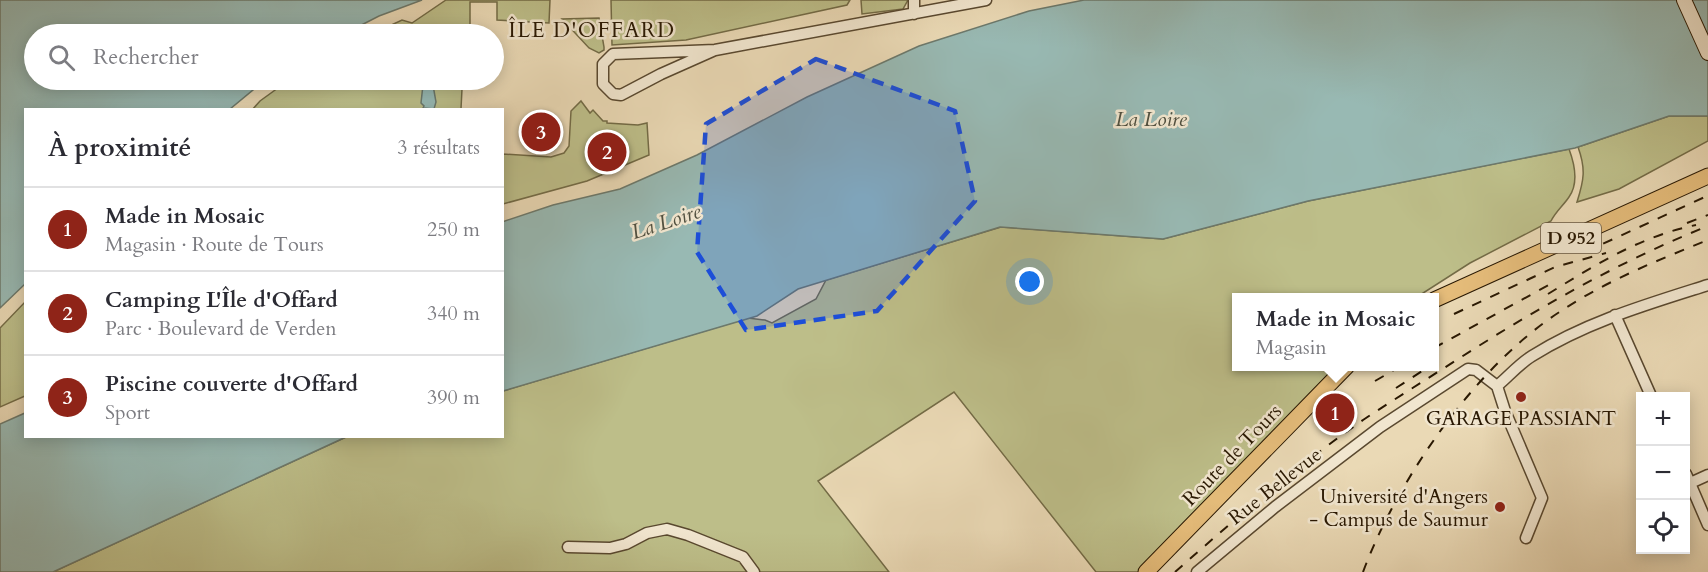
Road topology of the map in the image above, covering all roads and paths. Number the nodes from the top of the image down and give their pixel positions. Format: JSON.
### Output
{"nodes":[{"id":1,"x":914,"y":0,"type":"edge"},
{"id":2,"x":986,"y":0,"type":"edge"},
{"id":3,"x":1684,"y":0,"type":"edge"},
{"id":4,"x":914,"y":14,"type":"junction"},
{"id":5,"x":715,"y":50,"type":"junction"},
{"id":6,"x":1708,"y":53,"type":"edge"},
{"id":7,"x":1708,"y":176,"type":"edge"},
{"id":8,"x":1708,"y":285,"type":"edge"},
{"id":9,"x":1439,"y":298,"type":"edge"},
{"id":10,"x":1615,"y":315,"type":"junction"},
{"id":11,"x":1342,"y":371,"type":"edge"},
{"id":12,"x":1497,"y":386,"type":"junction"},
{"id":13,"x":1649,"y":392,"type":"edge"},
{"id":14,"x":1708,"y":475,"type":"edge"},
{"id":15,"x":1690,"y":480,"type":"edge"},
{"id":16,"x":1690,"y":487,"type":"edge"},
{"id":17,"x":1708,"y":525,"type":"edge"},
{"id":18,"x":1526,"y":538,"type":"dead end"},
{"id":19,"x":568,"y":547,"type":"dead end"},
{"id":20,"x":754,"y":572,"type":"edge"},
{"id":21,"x":1146,"y":572,"type":"edge"},
{"id":22,"x":1197,"y":572,"type":"edge"}],
"edges":[{"from":1,"to":4,"type":"street"},
{"from":2,"to":4,"type":"street"},
{"from":3,"to":6,"type":"main road"},
{"from":4,"to":5,"type":"street"},
{"from":5,"to":5,"type":"street"},
{"from":7,"to":9,"type":"main road","number":"D 952"},
{"from":8,"to":10,"type":"street"},
{"from":10,"to":12,"type":"street"},
{"from":10,"to":13,"type":"street"},
{"from":11,"to":21,"type":"main road","name":"Route de Tours"},
{"from":12,"to":18,"type":"street"},
{"from":12,"to":22,"type":"street","name":"Rue Bellevue"},
{"from":14,"to":15,"type":"street"},
{"from":16,"to":17,"type":"street"},
{"from":19,"to":20,"type":"street"}]}
